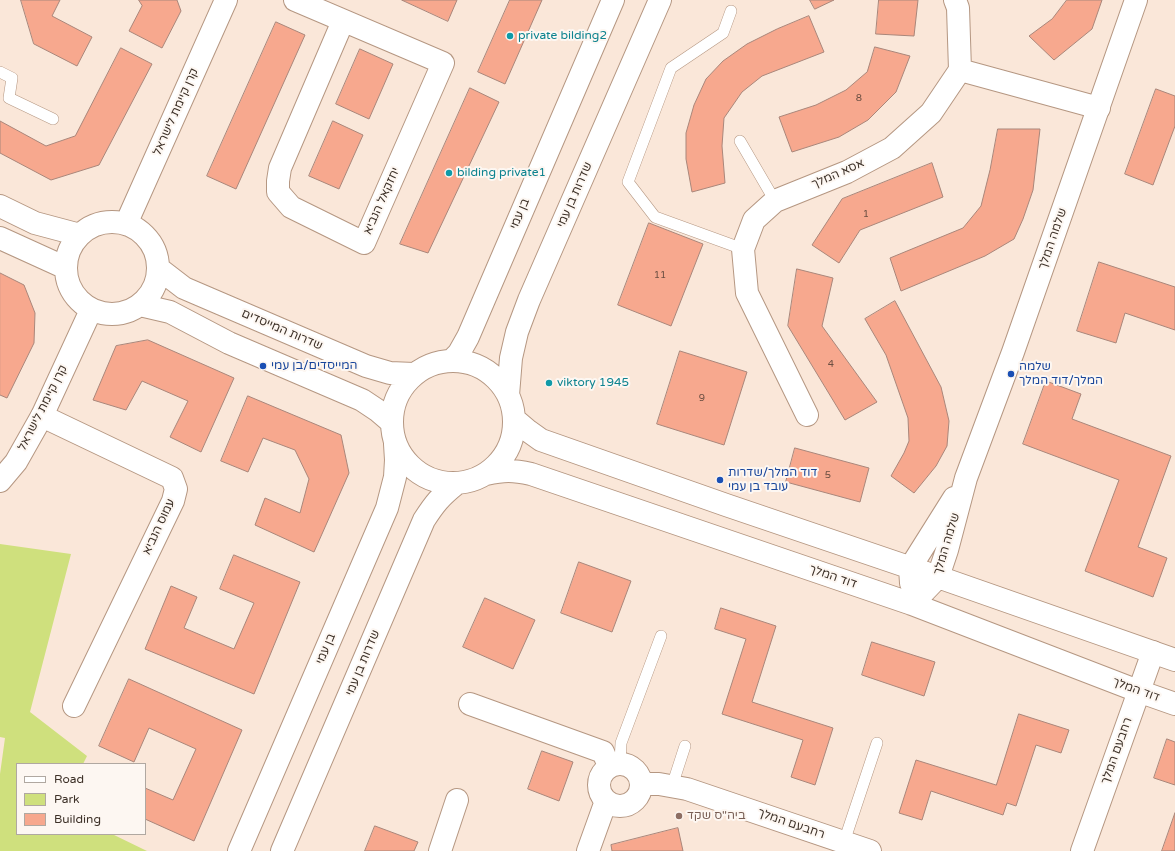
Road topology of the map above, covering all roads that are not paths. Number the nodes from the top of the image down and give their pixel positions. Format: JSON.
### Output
{"nodes":[{"id":1,"x":226,"y":0,"type":"edge"},
{"id":2,"x":295,"y":0,"type":"edge"},
{"id":3,"x":614,"y":0,"type":"edge"},
{"id":4,"x":660,"y":0,"type":"edge"},
{"id":5,"x":955,"y":0,"type":"edge"},
{"id":6,"x":1136,"y":0,"type":"edge"},
{"id":7,"x":731,"y":11,"type":"dead end"},
{"id":8,"x":343,"y":21,"type":"junction"},
{"id":9,"x":960,"y":70,"type":"junction"},
{"id":10,"x":0,"y":72,"type":"edge"},
{"id":11,"x":1099,"y":108,"type":"junction"},
{"id":12,"x":53,"y":119,"type":"dead end"},
{"id":13,"x":740,"y":141,"type":"dead end"},
{"id":14,"x":775,"y":201,"type":"junction"},
{"id":15,"x":0,"y":206,"type":"edge"},
{"id":16,"x":126,"y":224,"type":"junction"},
{"id":17,"x":80,"y":235,"type":"junction"},
{"id":18,"x":0,"y":238,"type":"edge"},
{"id":19,"x":743,"y":249,"type":"junction"},
{"id":20,"x":66,"y":268,"type":"junction"},
{"id":21,"x":158,"y":268,"type":"junction"},
{"id":22,"x":140,"y":305,"type":"junction"},
{"id":23,"x":91,"y":310,"type":"junction"},
{"id":24,"x":452,"y":360,"type":"junction"},
{"id":25,"x":414,"y":374,"type":"junction"},
{"id":26,"x":508,"y":395,"type":"junction"},
{"id":27,"x":807,"y":415,"type":"dead end"},
{"id":28,"x":42,"y":416,"type":"junction"},
{"id":29,"x":514,"y":419,"type":"junction"},
{"id":30,"x":391,"y":422,"type":"junction"},
{"id":31,"x":395,"y":444,"type":"junction"},
{"id":32,"x":486,"y":474,"type":"junction"},
{"id":33,"x":966,"y":478,"type":"junction"},
{"id":34,"x":0,"y":481,"type":"edge"},
{"id":35,"x":456,"y":484,"type":"junction"},
{"id":36,"x":910,"y":568,"type":"junction"},
{"id":37,"x":938,"y":577,"type":"junction"},
{"id":38,"x":912,"y":604,"type":"junction"},
{"id":39,"x":661,"y":636,"type":"dead end"},
{"id":40,"x":1153,"y":652,"type":"junction"},
{"id":41,"x":1175,"y":660,"type":"edge"},
{"id":42,"x":1138,"y":691,"type":"junction"},
{"id":43,"x":470,"y":704,"type":"dead end"},
{"id":44,"x":1175,"y":704,"type":"edge"},
{"id":45,"x":74,"y":706,"type":"dead end"},
{"id":46,"x":877,"y":743,"type":"dead end"},
{"id":47,"x":685,"y":746,"type":"dead end"},
{"id":48,"x":614,"y":764,"type":"junction"},
{"id":49,"x":641,"y":784,"type":"junction"},
{"id":50,"x":672,"y":786,"type":"junction"},
{"id":51,"x":457,"y":800,"type":"dead end"},
{"id":52,"x":606,"y":801,"type":"junction"},
{"id":53,"x":844,"y":842,"type":"junction"},
{"id":54,"x":239,"y":851,"type":"edge"},
{"id":55,"x":282,"y":851,"type":"edge"},
{"id":56,"x":440,"y":851,"type":"edge"},
{"id":57,"x":588,"y":851,"type":"edge"},
{"id":58,"x":870,"y":851,"type":"edge"},
{"id":59,"x":1082,"y":851,"type":"edge"}],
"edges":[{"from":1,"to":16,"type":"street","name":"קרן קיימת לישראל"},
{"from":2,"to":8,"type":"street","name":"יחזקאל הנביא"},
{"from":3,"to":24,"type":"street","name":"בן עמי"},
{"from":4,"to":26,"type":"street","name":"שדרות בן עמי"},
{"from":5,"to":9,"type":"street"},
{"from":6,"to":11,"type":"street","name":"שלמה המלך"},
{"from":7,"to":19,"type":"lane"},
{"from":8,"to":8,"type":"street","name":"יחזקאל הנביא"},
{"from":9,"to":11,"type":"street"},
{"from":9,"to":14,"type":"street","name":"אסא המלך"},
{"from":10,"to":12,"type":"lane"},
{"from":11,"to":33,"type":"street","name":"שלמה המלך"},
{"from":13,"to":14,"type":"lane"},
{"from":14,"to":19,"type":"street","name":"אסא המלך"},
{"from":15,"to":17,"type":"street"},
{"from":16,"to":17,"type":"street"},
{"from":16,"to":21,"type":"street"},
{"from":17,"to":20,"type":"street"},
{"from":18,"to":20,"type":"street"},
{"from":19,"to":27,"type":"street","name":"אסא המלך"},
{"from":20,"to":23,"type":"street"},
{"from":21,"to":22,"type":"street"},
{"from":21,"to":25,"type":"street","name":"שדרות המייסדים"},
{"from":22,"to":23,"type":"street"},
{"from":22,"to":30,"type":"street"},
{"from":23,"to":28,"type":"street","name":"קרן קיימת לישראל"},
{"from":24,"to":25,"type":"street"},
{"from":24,"to":26,"type":"street"},
{"from":25,"to":30,"type":"street"},
{"from":26,"to":29,"type":"street"},
{"from":28,"to":34,"type":"street","name":"קרן קיימת לישראל"},
{"from":28,"to":45,"type":"street","name":"עמוס הנביא"},
{"from":29,"to":32,"type":"street"},
{"from":29,"to":36,"type":"street"},
{"from":30,"to":31,"type":"street"},
{"from":31,"to":35,"type":"street"},
{"from":31,"to":54,"type":"street","name":"בן עמי"},
{"from":32,"to":35,"type":"street"},
{"from":32,"to":38,"type":"street","name":"דוד המלך"},
{"from":33,"to":36,"type":"street","name":"שלמה המלך"},
{"from":33,"to":37,"type":"street","name":"שלמה המלך"},
{"from":35,"to":55,"type":"street","name":"שדרות בן עמי"},
{"from":36,"to":37,"type":"street"},
{"from":36,"to":38,"type":"street"},
{"from":37,"to":38,"type":"street","name":"שלמה המלך"},
{"from":37,"to":40,"type":"street"},
{"from":38,"to":42,"type":"street","name":"דוד המלך"},
{"from":39,"to":48,"type":"lane"},
{"from":40,"to":41,"type":"street"},
{"from":40,"to":42,"type":"street","name":"רחבעם המלך"},
{"from":42,"to":44,"type":"street","name":"דוד המלך"},
{"from":42,"to":59,"type":"street","name":"רחבעם המלך"},
{"from":43,"to":48,"type":"street"},
{"from":46,"to":53,"type":"lane"},
{"from":47,"to":50,"type":"lane"},
{"from":48,"to":49,"type":"street"},
{"from":48,"to":52,"type":"street"},
{"from":49,"to":50,"type":"street","name":"רחבעם המלך"},
{"from":49,"to":52,"type":"street"},
{"from":50,"to":53,"type":"street","name":"רחבעם המלך"},
{"from":51,"to":56,"type":"street"},
{"from":52,"to":57,"type":"street"},
{"from":53,"to":58,"type":"street","name":"רחבעם המלך"}]}
